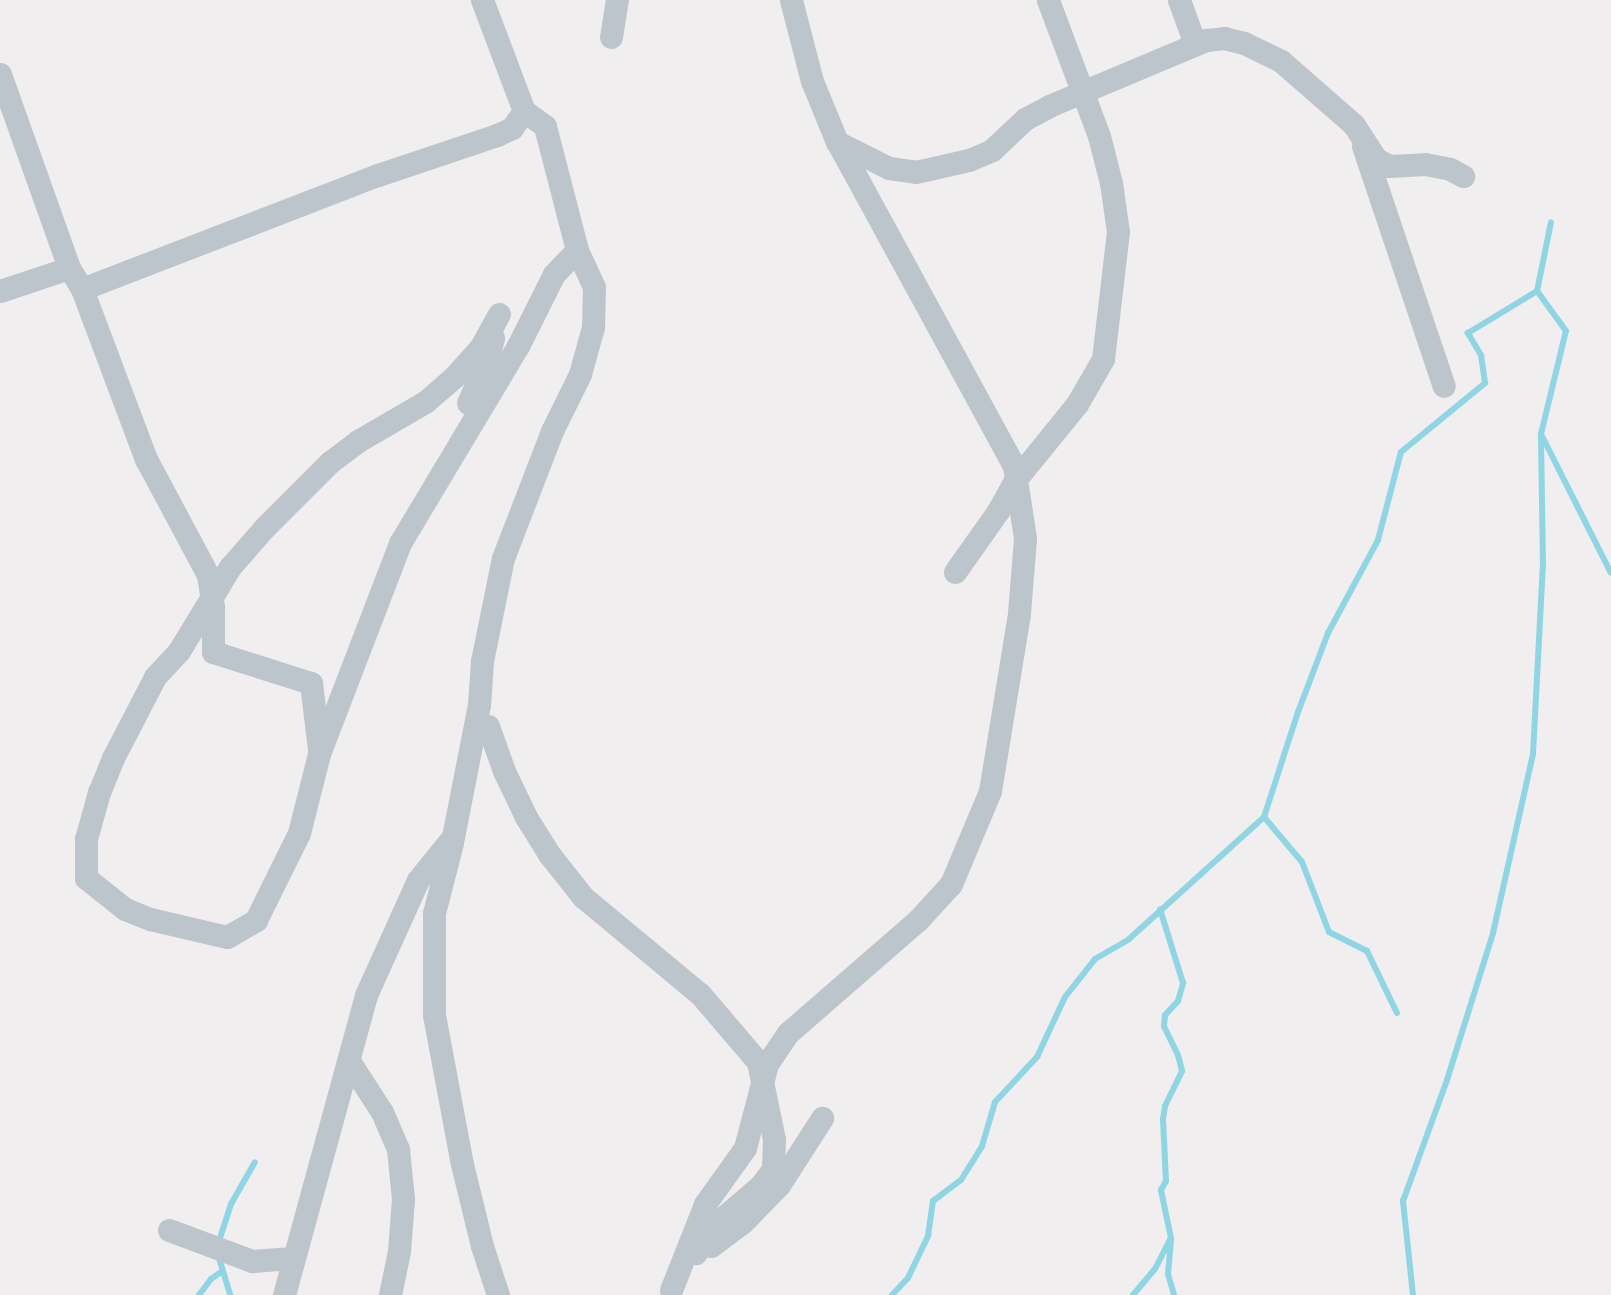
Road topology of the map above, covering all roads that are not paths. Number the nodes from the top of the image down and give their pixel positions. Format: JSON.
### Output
{"nodes":[{"id":1,"x":482,"y":0,"type":"edge"},
{"id":2,"x":617,"y":0,"type":"edge"},
{"id":3,"x":791,"y":0,"type":"edge"},
{"id":4,"x":1048,"y":0,"type":"edge"},
{"id":5,"x":1179,"y":0,"type":"edge"},
{"id":6,"x":611,"y":37,"type":"dead end"},
{"id":7,"x":1195,"y":44,"type":"junction"},
{"id":8,"x":0,"y":74,"type":"edge"},
{"id":9,"x":1083,"y":92,"type":"junction"},
{"id":10,"x":524,"y":111,"type":"junction"},
{"id":11,"x":1359,"y":134,"type":"junction"},
{"id":12,"x":837,"y":142,"type":"junction"},
{"id":13,"x":1463,"y":176,"type":"dead end"},
{"id":14,"x":577,"y":250,"type":"junction"},
{"id":15,"x":69,"y":268,"type":"junction"},
{"id":16,"x":82,"y":289,"type":"junction"},
{"id":17,"x":0,"y":291,"type":"edge"},
{"id":18,"x":1444,"y":386,"type":"dead end"},
{"id":19,"x":452,"y":454,"type":"junction"},
{"id":20,"x":1016,"y":479,"type":"junction"},
{"id":21,"x":503,"y":558,"type":"junction"},
{"id":22,"x":955,"y":572,"type":"dead end"},
{"id":23,"x":212,"y":600,"type":"junction"},
{"id":24,"x":488,"y":726,"type":"junction"},
{"id":25,"x":319,"y":754,"type":"junction"},
{"id":26,"x":453,"y":837,"type":"junction"},
{"id":27,"x":349,"y":1061,"type":"junction"},
{"id":28,"x":762,"y":1078,"type":"junction"},
{"id":29,"x":821,"y":1118,"type":"dead end"},
{"id":30,"x":169,"y":1230,"type":"dead end"},
{"id":31,"x":293,"y":1258,"type":"junction"},
{"id":32,"x":690,"y":1261,"type":"junction"},
{"id":33,"x":669,"y":1292,"type":"edge"},
{"id":34,"x":284,"y":1295,"type":"edge"},
{"id":35,"x":390,"y":1295,"type":"edge"},
{"id":36,"x":498,"y":1295,"type":"edge"}],
"edges":[{"from":1,"to":10,"type":"street"},
{"from":2,"to":6,"type":"street"},
{"from":3,"to":12,"type":"street"},
{"from":4,"to":9,"type":"street"},
{"from":5,"to":7,"type":"street"},
{"from":7,"to":9,"type":"street"},
{"from":7,"to":11,"type":"street"},
{"from":8,"to":15,"type":"street"},
{"from":9,"to":12,"type":"street"},
{"from":9,"to":20,"type":"street"},
{"from":10,"to":14,"type":"street"},
{"from":10,"to":16,"type":"street"},
{"from":11,"to":13,"type":"street"},
{"from":11,"to":18,"type":"street"},
{"from":12,"to":20,"type":"street"},
{"from":14,"to":19,"type":"street"},
{"from":14,"to":21,"type":"street"},
{"from":15,"to":16,"type":"street"},
{"from":15,"to":17,"type":"street"},
{"from":16,"to":23,"type":"street"},
{"from":19,"to":23,"type":"street"},
{"from":19,"to":25,"type":"street"},
{"from":20,"to":22,"type":"street"},
{"from":20,"to":28,"type":"street"},
{"from":21,"to":24,"type":"street"},
{"from":21,"to":26,"type":"street"},
{"from":23,"to":25,"type":"street"},
{"from":23,"to":25,"type":"street"},
{"from":24,"to":26,"type":"street"},
{"from":24,"to":28,"type":"street"},
{"from":26,"to":27,"type":"street"},
{"from":26,"to":36,"type":"street"},
{"from":27,"to":31,"type":"street"},
{"from":27,"to":35,"type":"street"},
{"from":28,"to":32,"type":"street"},
{"from":28,"to":33,"type":"street"},
{"from":29,"to":32,"type":"street"},
{"from":30,"to":31,"type":"street"},
{"from":31,"to":34,"type":"street"},
{"from":32,"to":33,"type":"street"}]}
